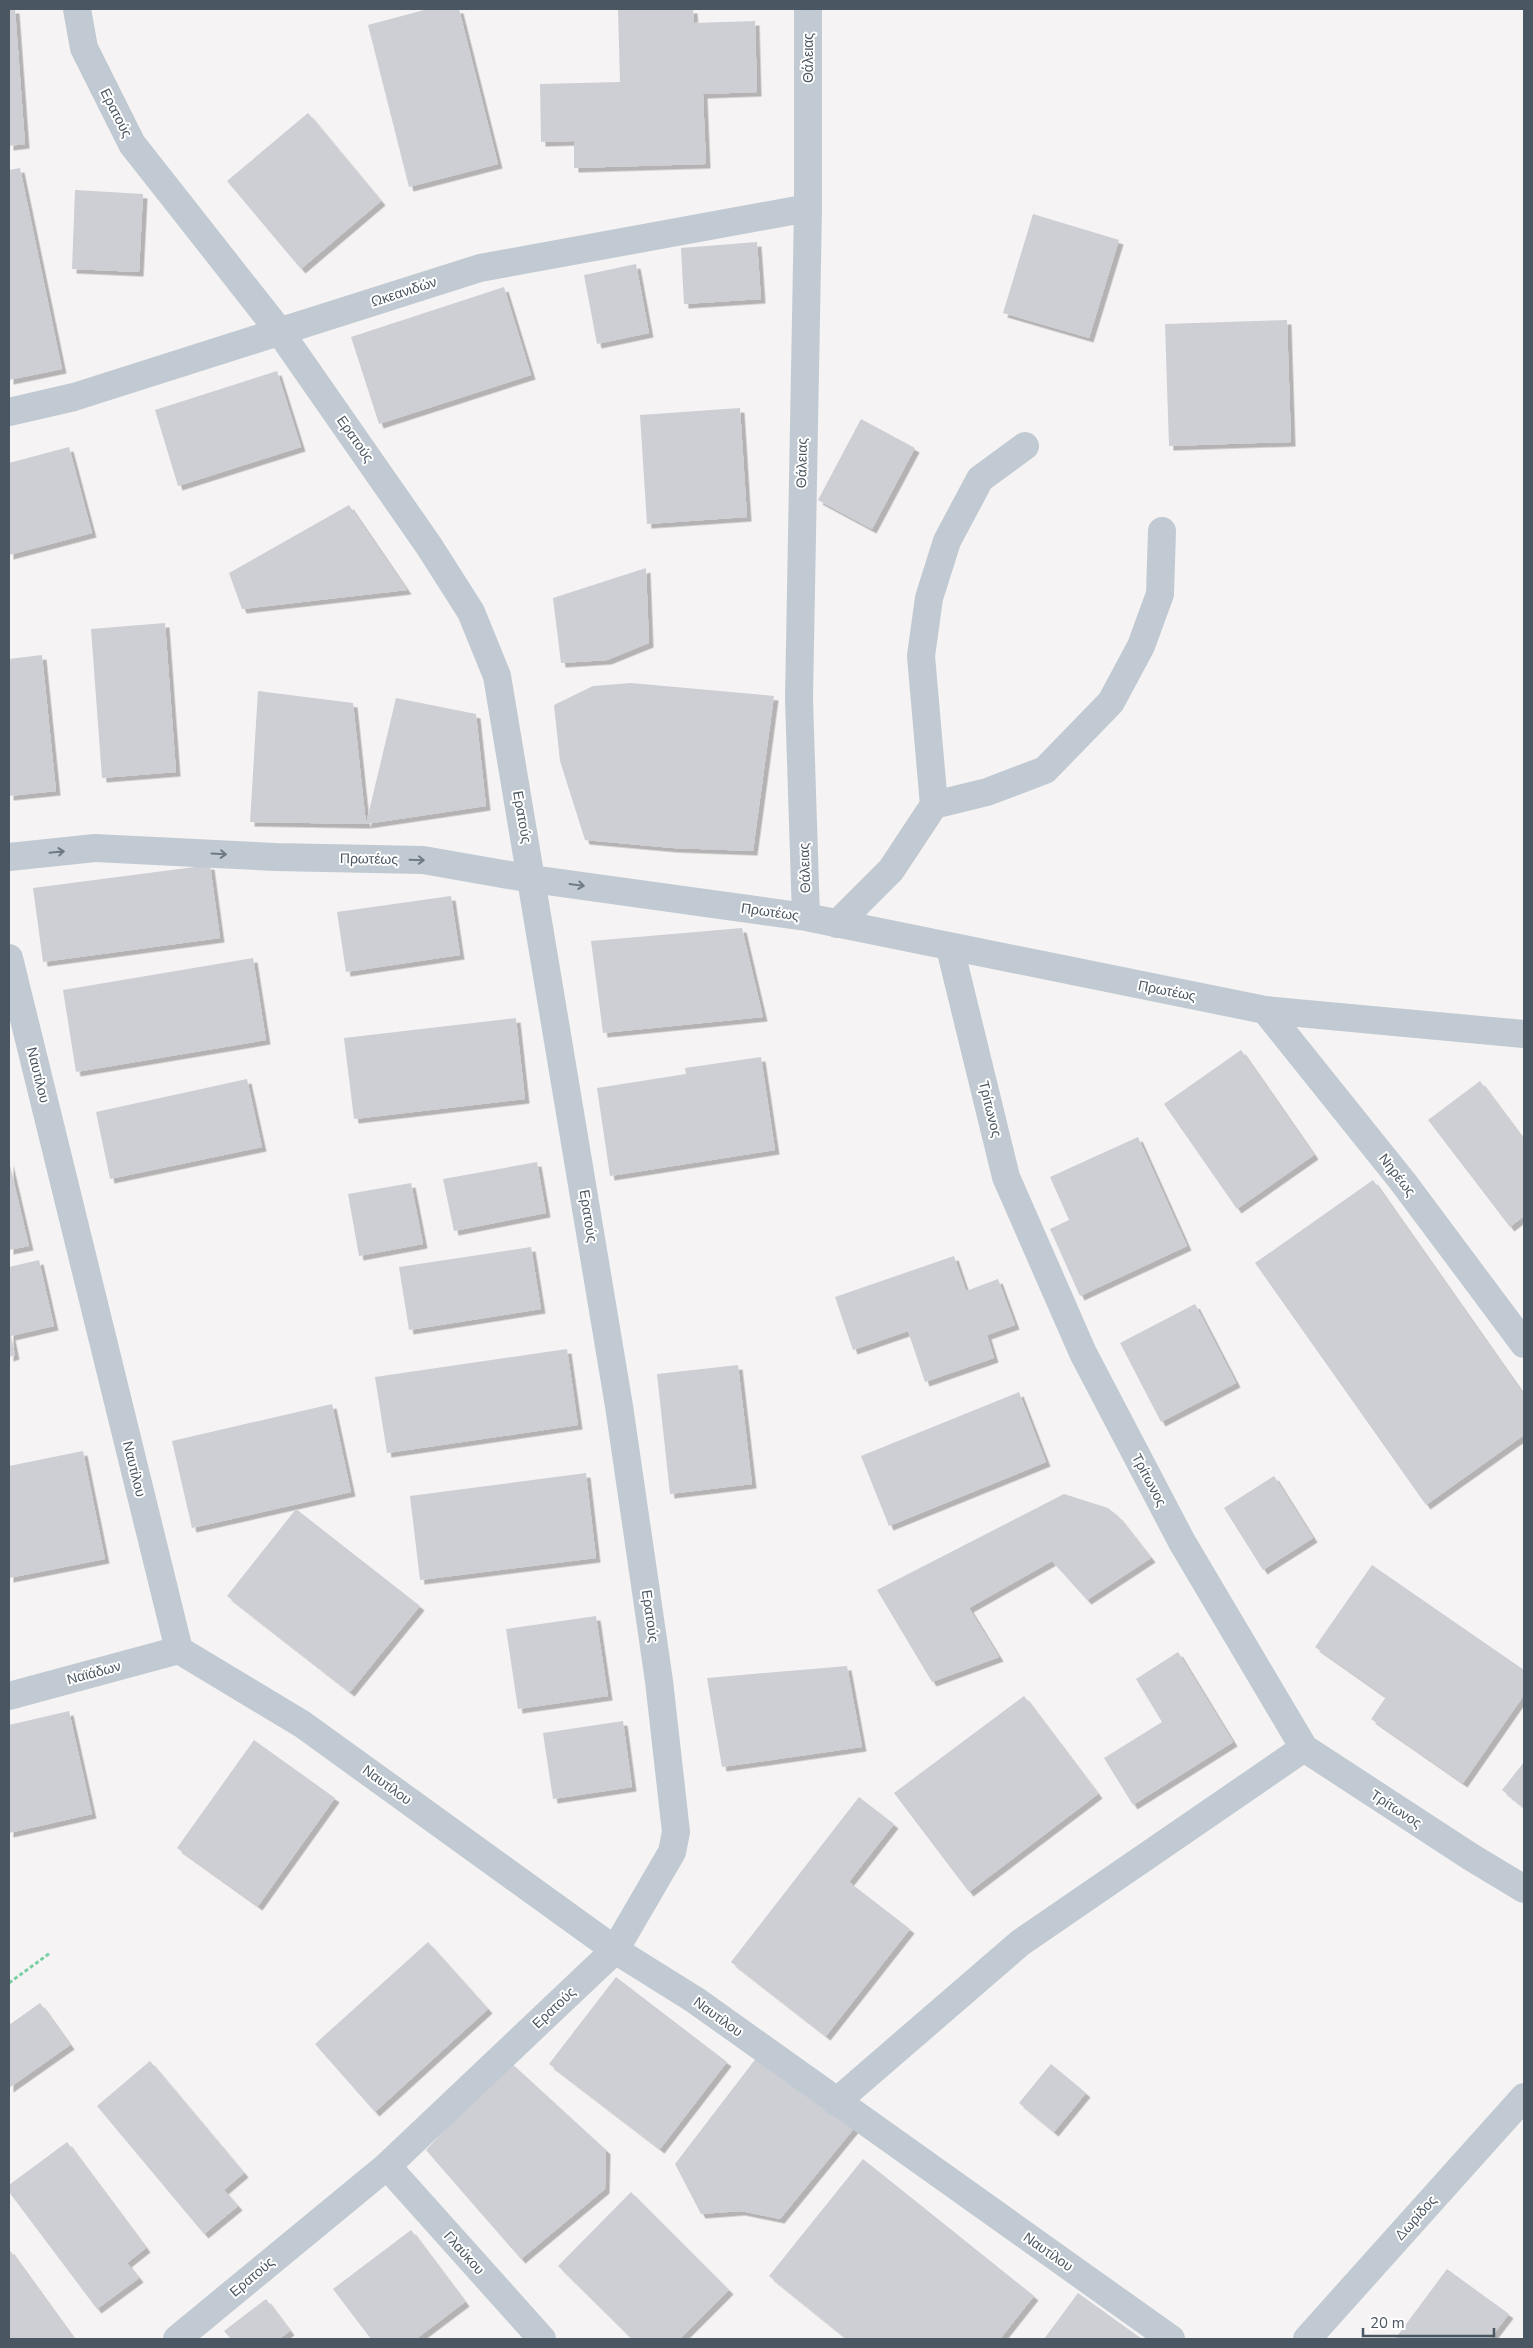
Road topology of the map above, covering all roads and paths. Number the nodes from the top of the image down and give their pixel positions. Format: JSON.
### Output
{"nodes":[{"id":1,"x":77,"y":9,"type":"edge"},
{"id":2,"x":808,"y":9,"type":"edge"},
{"id":3,"x":808,"y":208,"type":"junction"},
{"id":4,"x":280,"y":332,"type":"junction"},
{"id":5,"x":9,"y":412,"type":"edge"},
{"id":6,"x":1025,"y":446,"type":"dead end"},
{"id":7,"x":1162,"y":531,"type":"dead end"},
{"id":8,"x":934,"y":805,"type":"junction"},
{"id":9,"x":9,"y":857,"type":"edge"},
{"id":10,"x":532,"y":879,"type":"junction"},
{"id":11,"x":806,"y":917,"type":"junction"},
{"id":12,"x":837,"y":924,"type":"junction"},
{"id":13,"x":950,"y":948,"type":"junction"},
{"id":14,"x":9,"y":958,"type":"edge"},
{"id":15,"x":1265,"y":1010,"type":"junction"},
{"id":16,"x":1524,"y":1034,"type":"edge"},
{"id":17,"x":1524,"y":1344,"type":"edge"},
{"id":18,"x":179,"y":1650,"type":"junction"},
{"id":19,"x":9,"y":1696,"type":"edge"},
{"id":20,"x":1304,"y":1748,"type":"junction"},
{"id":21,"x":1524,"y":1889,"type":"edge"},
{"id":22,"x":615,"y":1950,"type":"junction"},
{"id":23,"x":50,"y":1953,"type":"dead end"},
{"id":24,"x":9,"y":1983,"type":"edge"},
{"id":25,"x":1524,"y":2097,"type":"edge"},
{"id":26,"x":836,"y":2102,"type":"junction"},
{"id":27,"x":387,"y":2166,"type":"junction"},
{"id":28,"x":177,"y":2339,"type":"edge"},
{"id":29,"x":542,"y":2339,"type":"edge"},
{"id":30,"x":1171,"y":2339,"type":"edge"},
{"id":31,"x":1307,"y":2339,"type":"edge"}],
"edges":[{"from":1,"to":4,"type":"street","name":"Ερατούς"},
{"from":2,"to":3,"type":"street","name":"Θάλειας"},
{"from":3,"to":4,"type":"street","name":"Ωκεανιδών"},
{"from":3,"to":11,"type":"street","name":"Θάλειας"},
{"from":4,"to":5,"type":"street","name":"Ωκεανιδών"},
{"from":4,"to":10,"type":"street","name":"Ερατούς"},
{"from":6,"to":8,"type":"street"},
{"from":7,"to":8,"type":"street"},
{"from":8,"to":12,"type":"street"},
{"from":9,"to":10,"type":"street","name":"Πρωτέως","one_way":true},
{"from":10,"to":11,"type":"street","name":"Πρωτέως","one_way":true},
{"from":10,"to":22,"type":"street","name":"Ερατούς"},
{"from":11,"to":12,"type":"street","name":"Πρωτέως"},
{"from":12,"to":13,"type":"street","name":"Πρωτέως"},
{"from":13,"to":15,"type":"street","name":"Πρωτέως"},
{"from":13,"to":20,"type":"street","name":"Τρίτωνος"},
{"from":14,"to":18,"type":"street","name":"Ναυτίλου"},
{"from":15,"to":16,"type":"street","name":"Πρωτέως"},
{"from":15,"to":17,"type":"street","name":"Νηρέως"},
{"from":18,"to":19,"type":"street","name":"Ναϊάδων"},
{"from":18,"to":22,"type":"street","name":"Ναυτίλου"},
{"from":20,"to":21,"type":"street","name":"Τρίτωνος"},
{"from":20,"to":26,"type":"street"},
{"from":22,"to":26,"type":"street","name":"Ναυτίλου"},
{"from":22,"to":27,"type":"street","name":"Ερατούς"},
{"from":23,"to":24,"type":"path"},
{"from":25,"to":31,"type":"street","name":"Δωρίδος"},
{"from":26,"to":30,"type":"street","name":"Ναυτίλου"},
{"from":27,"to":28,"type":"street","name":"Ερατούς"},
{"from":27,"to":29,"type":"street","name":"Γλαύκου"}]}
